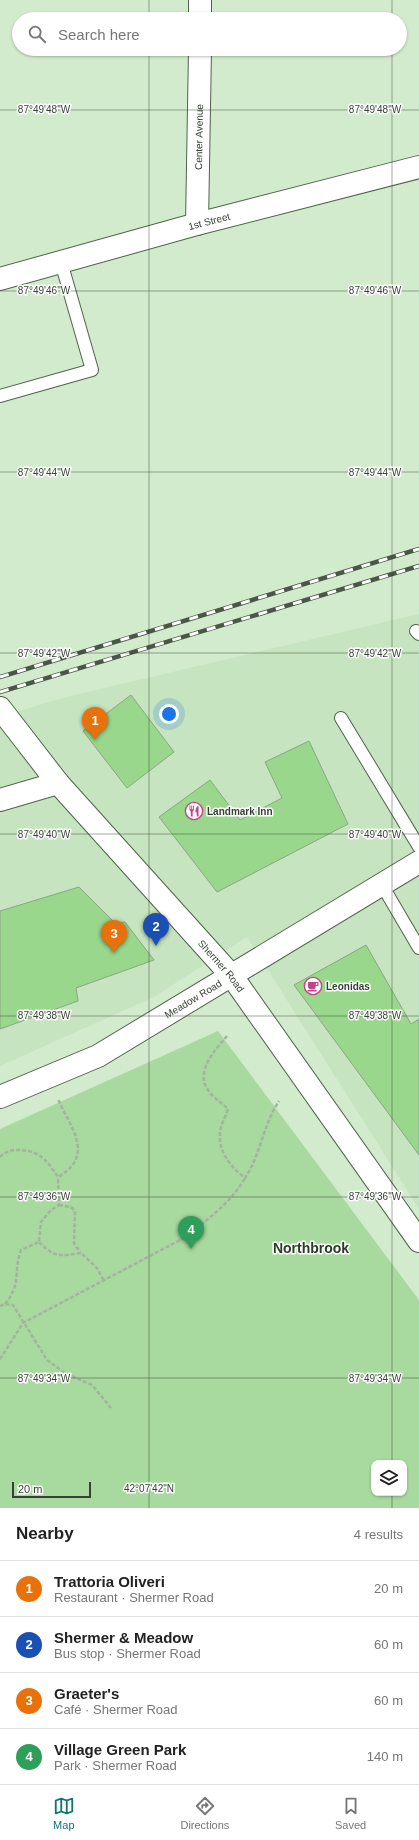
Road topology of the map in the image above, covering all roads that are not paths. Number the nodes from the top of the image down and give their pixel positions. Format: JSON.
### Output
{"nodes":[{"id":1,"x":200,"y":0,"type":"edge"},
{"id":2,"x":200,"y":12,"type":"edge"},
{"id":3,"x":200,"y":56,"type":"edge"},
{"id":4,"x":419,"y":167,"type":"edge"},
{"id":5,"x":197,"y":224,"type":"junction"},
{"id":6,"x":61,"y":262,"type":"junction"},
{"id":7,"x":0,"y":279,"type":"edge"},
{"id":8,"x":0,"y":396,"type":"edge"},
{"id":9,"x":0,"y":708,"type":"edge"},
{"id":10,"x":342,"y":718,"type":"dead end"},
{"id":11,"x":58,"y":783,"type":"junction"},
{"id":12,"x":0,"y":800,"type":"edge"},
{"id":13,"x":419,"y":847,"type":"edge"},
{"id":14,"x":419,"y":862,"type":"edge"},
{"id":15,"x":382,"y":885,"type":"junction"},
{"id":16,"x":419,"y":948,"type":"edge"},
{"id":17,"x":231,"y":975,"type":"junction"},
{"id":18,"x":0,"y":1097,"type":"edge"},
{"id":19,"x":419,"y":1241,"type":"edge"}],
"edges":[{"from":1,"to":2,"type":"street"},
{"from":3,"to":5,"type":"street","name":"Center Avenue"},
{"from":4,"to":5,"type":"street","name":"1st Street"},
{"from":5,"to":6,"type":"street","name":"1st Street"},
{"from":6,"to":7,"type":"street","name":"1st Street"},
{"from":6,"to":8,"type":"lane"},
{"from":9,"to":11,"type":"street","name":"Shermer Road"},
{"from":10,"to":13,"type":"lane"},
{"from":11,"to":12,"type":"street"},
{"from":11,"to":17,"type":"street","name":"Shermer Road"},
{"from":14,"to":15,"type":"street","name":"Meadow Road"},
{"from":15,"to":16,"type":"lane"},
{"from":15,"to":17,"type":"street","name":"Meadow Road"},
{"from":17,"to":18,"type":"street","name":"Meadow Road"},
{"from":17,"to":19,"type":"street","name":"Shermer Road"}]}
